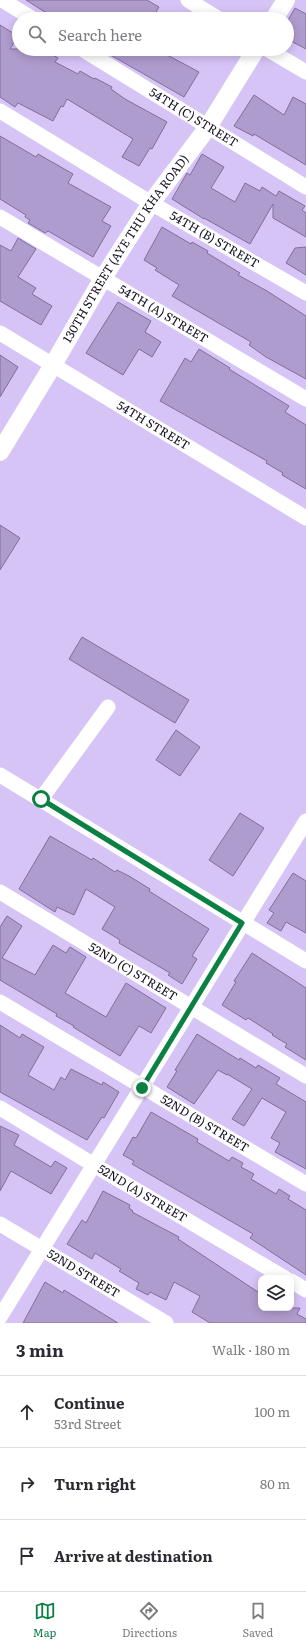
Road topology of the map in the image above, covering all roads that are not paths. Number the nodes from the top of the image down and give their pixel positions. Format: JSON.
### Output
{"nodes":[{"id":1,"x":2,"y":0,"type":"edge"},
{"id":2,"x":188,"y":0,"type":"edge"},
{"id":3,"x":286,"y":0,"type":"edge"},
{"id":4,"x":22,"y":12,"type":"edge"},
{"id":5,"x":207,"y":12,"type":"edge"},
{"id":6,"x":278,"y":12,"type":"edge"},
{"id":7,"x":93,"y":56,"type":"edge"},
{"id":8,"x":252,"y":56,"type":"edge"},
{"id":9,"x":279,"y":56,"type":"edge"},
{"id":10,"x":306,"y":72,"type":"edge"},
{"id":11,"x":0,"y":111,"type":"edge"},
{"id":12,"x":208,"y":127,"type":"junction"},
{"id":13,"x":306,"y":187,"type":"edge"},
{"id":14,"x":151,"y":203,"type":"junction"},
{"id":15,"x":0,"y":217,"type":"edge"},
{"id":16,"x":103,"y":278,"type":"junction"},
{"id":17,"x":306,"y":293,"type":"edge"},
{"id":18,"x":0,"y":333,"type":"edge"},
{"id":19,"x":53,"y":365,"type":"junction"},
{"id":20,"x":306,"y":399,"type":"edge"},
{"id":21,"x":1,"y":448,"type":"edge"},
{"id":22,"x":306,"y":518,"type":"edge"},
{"id":23,"x":108,"y":707,"type":"dead end"},
{"id":24,"x":0,"y":775,"type":"edge"},
{"id":25,"x":41,"y":799,"type":"junction"},
{"id":26,"x":306,"y":821,"type":"edge"},
{"id":27,"x":301,"y":839,"type":"edge"},
{"id":28,"x":0,"y":892,"type":"edge"},
{"id":29,"x":242,"y":923,"type":"junction"},
{"id":30,"x":306,"y":961,"type":"edge"},
{"id":31,"x":0,"y":1002,"type":"edge"},
{"id":32,"x":191,"y":1006,"type":"junction"},
{"id":33,"x":306,"y":1076,"type":"edge"},
{"id":34,"x":142,"y":1088,"type":"junction"},
{"id":35,"x":0,"y":1108,"type":"edge"},
{"id":36,"x":94,"y":1165,"type":"junction"},
{"id":37,"x":306,"y":1184,"type":"edge"},
{"id":38,"x":0,"y":1224,"type":"edge"},
{"id":39,"x":42,"y":1249,"type":"junction"},
{"id":40,"x":280,"y":1275,"type":"edge"},
{"id":41,"x":294,"y":1283,"type":"edge"},
{"id":42,"x":306,"y":1290,"type":"edge"},
{"id":43,"x":0,"y":1317,"type":"edge"},
{"id":44,"x":166,"y":1323,"type":"edge"}],
"edges":[{"from":1,"to":4,"type":"street"},
{"from":2,"to":5,"type":"street"},
{"from":3,"to":6,"type":"street"},
{"from":7,"to":12,"type":"street","name":"54TH (C) STREET"},
{"from":8,"to":12,"type":"street","name":"130TH STREET (AYE THU KHA ROAD)"},
{"from":9,"to":10,"type":"street"},
{"from":11,"to":14,"type":"street","name":"54TH (B) STREET"},
{"from":12,"to":13,"type":"street","name":"54TH (C) STREET"},
{"from":12,"to":14,"type":"street","name":"130TH STREET (AYE THU KHA ROAD)"},
{"from":14,"to":16,"type":"street","name":"130TH STREET (AYE THU KHA ROAD)"},
{"from":14,"to":17,"type":"street","name":"54TH (B) STREET"},
{"from":15,"to":16,"type":"street","name":"54TH (A) STREET"},
{"from":16,"to":19,"type":"street","name":"130TH STREET (AYE THU KHA ROAD)"},
{"from":16,"to":20,"type":"street","name":"54TH (A) STREET"},
{"from":18,"to":19,"type":"street","name":"54TH STREET"},
{"from":19,"to":21,"type":"street","name":"130TH STREET (AYE THU KHA ROAD)"},
{"from":19,"to":22,"type":"street","name":"54TH STREET"},
{"from":23,"to":25,"type":"street"},
{"from":24,"to":25,"type":"street"},
{"from":25,"to":29,"type":"street"},
{"from":26,"to":27,"type":"street"},
{"from":27,"to":29,"type":"street"},
{"from":28,"to":32,"type":"street","name":"52ND (C) STREET"},
{"from":29,"to":30,"type":"street"},
{"from":29,"to":32,"type":"street"},
{"from":31,"to":34,"type":"street","name":"52ND (B) STREET"},
{"from":32,"to":33,"type":"street","name":"52ND (C) STREET"},
{"from":32,"to":34,"type":"street"},
{"from":34,"to":36,"type":"street"},
{"from":34,"to":37,"type":"street","name":"52ND (B) STREET"},
{"from":35,"to":36,"type":"street","name":"52ND (A) STREET"},
{"from":36,"to":39,"type":"street"},
{"from":36,"to":40,"type":"street","name":"52ND (A) STREET"},
{"from":38,"to":39,"type":"street","name":"52ND STREET"},
{"from":39,"to":43,"type":"street"},
{"from":39,"to":44,"type":"street","name":"52ND STREET"},
{"from":41,"to":42,"type":"street"}]}
